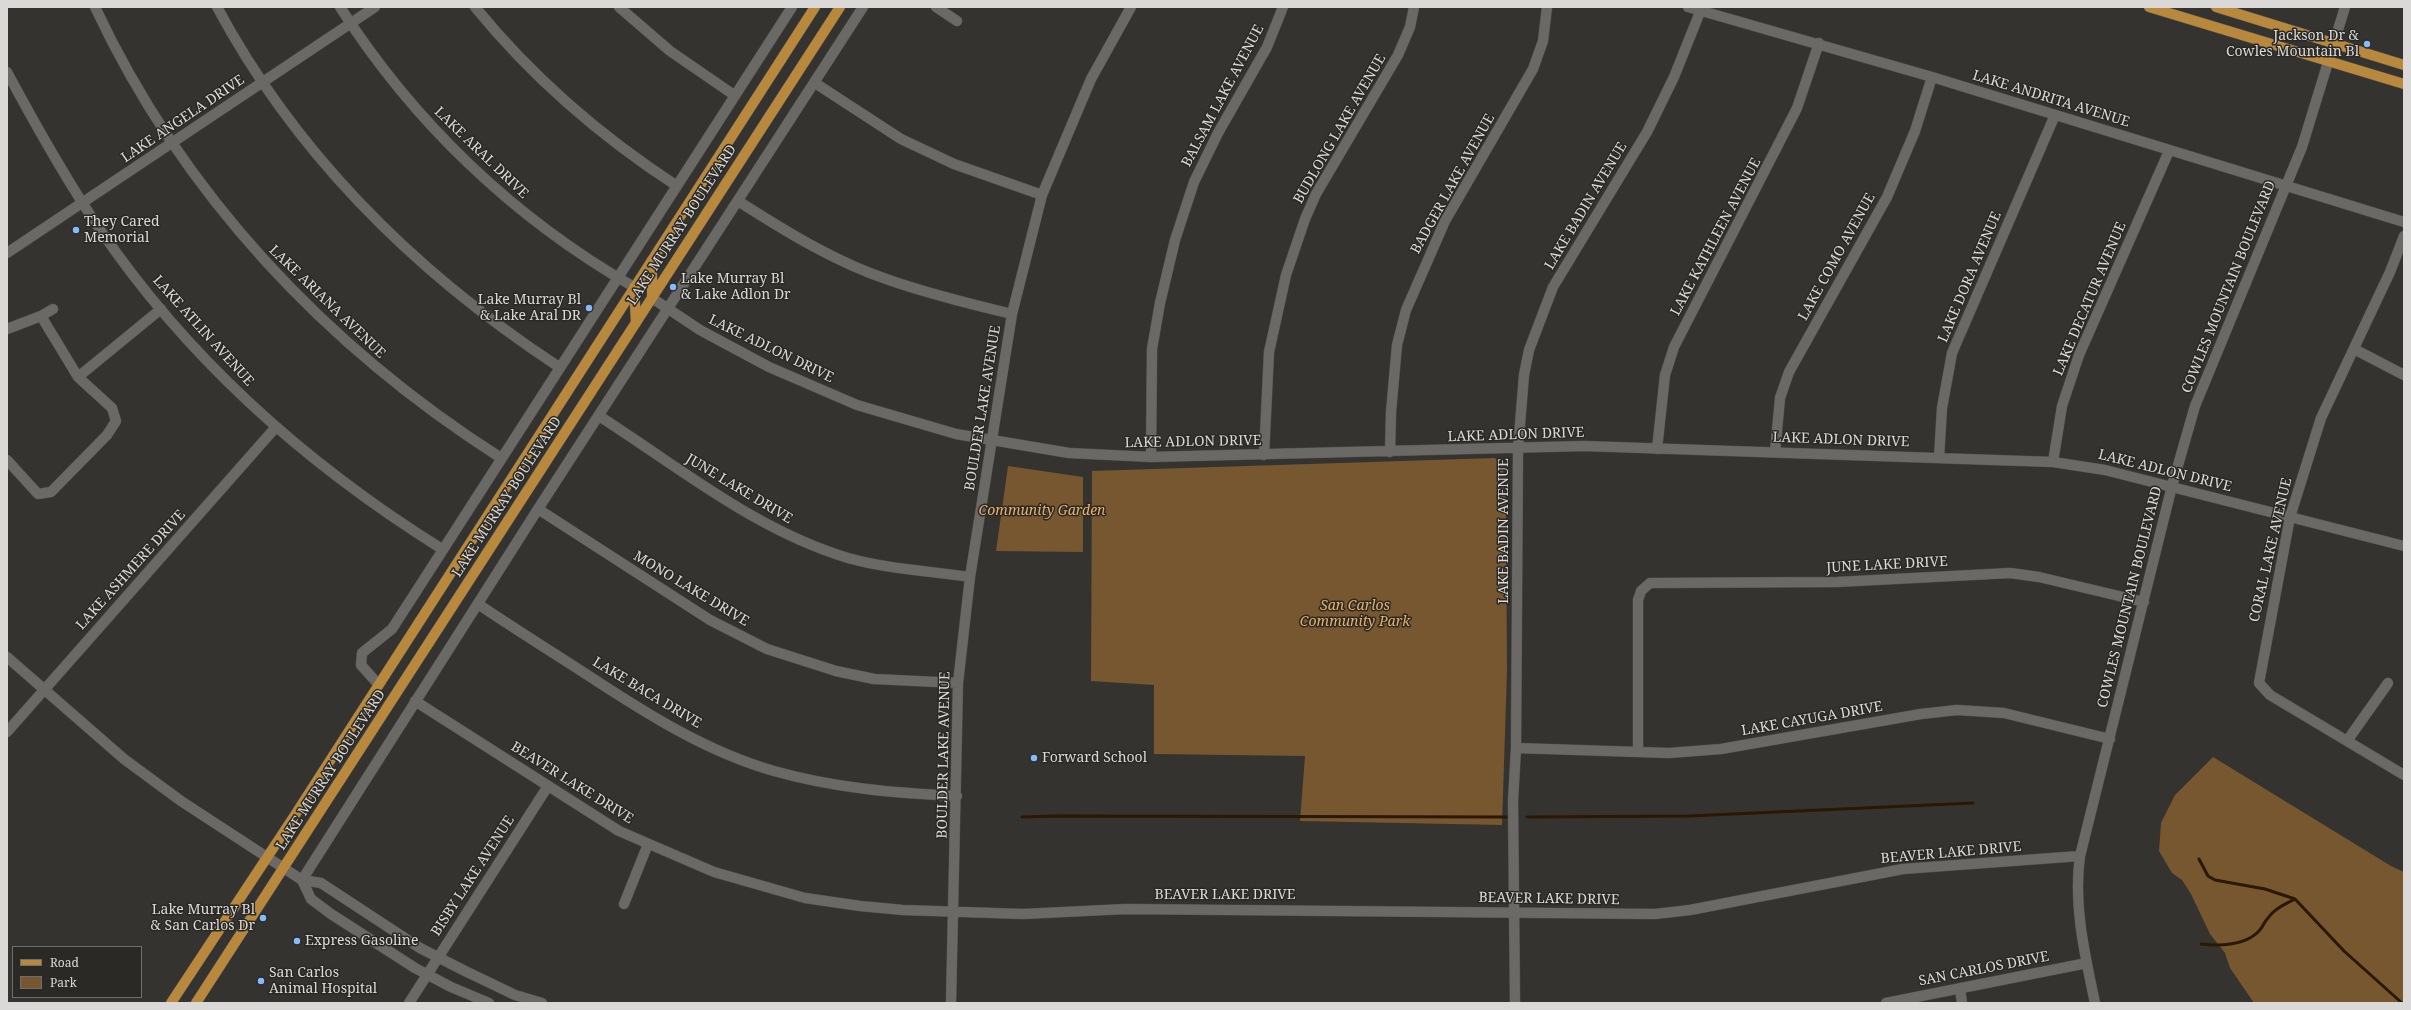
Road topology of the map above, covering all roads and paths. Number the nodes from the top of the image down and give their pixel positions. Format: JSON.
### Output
{"nodes":[{"id":1,"x":95,"y":7,"type":"edge"},
{"id":2,"x":217,"y":7,"type":"edge"},
{"id":3,"x":340,"y":7,"type":"edge"},
{"id":4,"x":375,"y":7,"type":"edge"},
{"id":5,"x":475,"y":7,"type":"edge"},
{"id":6,"x":619,"y":7,"type":"edge"},
{"id":7,"x":792,"y":7,"type":"edge"},
{"id":8,"x":815,"y":7,"type":"edge"},
{"id":9,"x":840,"y":7,"type":"edge"},
{"id":10,"x":863,"y":7,"type":"edge"},
{"id":11,"x":936,"y":7,"type":"edge"},
{"id":12,"x":1131,"y":7,"type":"edge"},
{"id":13,"x":1283,"y":7,"type":"edge"},
{"id":14,"x":1414,"y":7,"type":"edge"},
{"id":15,"x":1547,"y":7,"type":"edge"},
{"id":16,"x":1688,"y":7,"type":"edge"},
{"id":17,"x":2149,"y":7,"type":"edge"},
{"id":18,"x":2216,"y":7,"type":"edge"},
{"id":19,"x":2345,"y":7,"type":"edge"},
{"id":20,"x":1702,"y":8,"type":"edge"},
{"id":21,"x":957,"y":21,"type":"dead end"},
{"id":22,"x":350,"y":23,"type":"junction"},
{"id":23,"x":1819,"y":43,"type":"junction"},
{"id":24,"x":2334,"y":44,"type":"junction"},
{"id":25,"x":2328,"y":61,"type":"junction"},
{"id":26,"x":2404,"y":65,"type":"edge"},
{"id":27,"x":7,"y":72,"type":"edge"},
{"id":28,"x":1932,"y":77,"type":"junction"},
{"id":29,"x":263,"y":82,"type":"junction"},
{"id":30,"x":815,"y":84,"type":"junction"},
{"id":31,"x":2404,"y":84,"type":"edge"},
{"id":32,"x":734,"y":95,"type":"junction"},
{"id":33,"x":2055,"y":115,"type":"junction"},
{"id":34,"x":172,"y":143,"type":"junction"},
{"id":35,"x":2169,"y":151,"type":"junction"},
{"id":36,"x":678,"y":186,"type":"junction"},
{"id":37,"x":2286,"y":186,"type":"junction"},
{"id":38,"x":1042,"y":196,"type":"junction"},
{"id":39,"x":738,"y":201,"type":"junction"},
{"id":40,"x":83,"y":204,"type":"junction"},
{"id":41,"x":2404,"y":222,"type":"edge"},
{"id":42,"x":2404,"y":236,"type":"edge"},
{"id":43,"x":7,"y":253,"type":"edge"},
{"id":44,"x":652,"y":260,"type":"junction"},
{"id":45,"x":617,"y":277,"type":"junction"},
{"id":46,"x":634,"y":287,"type":"junction"},
{"id":47,"x":652,"y":298,"type":"junction"},
{"id":48,"x":53,"y":309,"type":"dead end"},
{"id":49,"x":161,"y":309,"type":"junction"},
{"id":50,"x":668,"y":310,"type":"junction"},
{"id":51,"x":1012,"y":314,"type":"junction"},
{"id":52,"x":40,"y":316,"type":"junction"},
{"id":53,"x":636,"y":323,"type":"junction"},
{"id":54,"x":7,"y":329,"type":"edge"},
{"id":55,"x":2354,"y":349,"type":"junction"},
{"id":56,"x":559,"y":367,"type":"junction"},
{"id":57,"x":2404,"y":375,"type":"edge"},
{"id":58,"x":78,"y":377,"type":"junction"},
{"id":59,"x":599,"y":416,"type":"junction"},
{"id":60,"x":276,"y":427,"type":"junction"},
{"id":61,"x":993,"y":441,"type":"junction"},
{"id":62,"x":1518,"y":449,"type":"junction"},
{"id":63,"x":1657,"y":449,"type":"junction"},
{"id":64,"x":1390,"y":452,"type":"junction"},
{"id":65,"x":1775,"y":452,"type":"junction"},
{"id":66,"x":1264,"y":455,"type":"junction"},
{"id":67,"x":1151,"y":457,"type":"junction"},
{"id":68,"x":501,"y":458,"type":"junction"},
{"id":69,"x":1939,"y":458,"type":"junction"},
{"id":70,"x":7,"y":460,"type":"edge"},
{"id":71,"x":2053,"y":462,"type":"junction"},
{"id":72,"x":2172,"y":486,"type":"junction"},
{"id":73,"x":538,"y":509,"type":"junction"},
{"id":74,"x":2290,"y":517,"type":"junction"},
{"id":75,"x":2404,"y":546,"type":"edge"},
{"id":76,"x":442,"y":549,"type":"junction"},
{"id":77,"x":970,"y":578,"type":"junction"},
{"id":78,"x":2144,"y":602,"type":"junction"},
{"id":79,"x":478,"y":604,"type":"junction"},
{"id":80,"x":7,"y":657,"type":"edge"},
{"id":81,"x":958,"y":683,"type":"junction"},
{"id":82,"x":2388,"y":683,"type":"dead end"},
{"id":83,"x":378,"y":684,"type":"junction"},
{"id":84,"x":43,"y":690,"type":"junction"},
{"id":85,"x":415,"y":701,"type":"junction"},
{"id":86,"x":7,"y":732,"type":"edge"},
{"id":87,"x":2110,"y":738,"type":"junction"},
{"id":88,"x":2347,"y":741,"type":"junction"},
{"id":89,"x":1516,"y":748,"type":"junction"},
{"id":90,"x":1638,"y":752,"type":"junction"},
{"id":91,"x":2404,"y":774,"type":"edge"},
{"id":92,"x":548,"y":786,"type":"junction"},
{"id":93,"x":956,"y":796,"type":"junction"},
{"id":94,"x":648,"y":844,"type":"junction"},
{"id":95,"x":267,"y":856,"type":"junction"},
{"id":96,"x":2080,"y":856,"type":"junction"},
{"id":97,"x":284,"y":868,"type":"junction"},
{"id":98,"x":302,"y":880,"type":"junction"},
{"id":99,"x":624,"y":904,"type":"dead end"},
{"id":100,"x":954,"y":911,"type":"junction"},
{"id":101,"x":1515,"y":912,"type":"junction"},
{"id":102,"x":438,"y":957,"type":"junction"},
{"id":103,"x":2087,"y":963,"type":"junction"},
{"id":104,"x":426,"y":975,"type":"junction"},
{"id":105,"x":1960,"y":989,"type":"junction"},
{"id":106,"x":172,"y":1003,"type":"edge"},
{"id":107,"x":196,"y":1003,"type":"edge"},
{"id":108,"x":409,"y":1003,"type":"edge"},
{"id":109,"x":489,"y":1003,"type":"edge"},
{"id":110,"x":542,"y":1003,"type":"edge"},
{"id":111,"x":951,"y":1003,"type":"edge"},
{"id":112,"x":1515,"y":1003,"type":"edge"},
{"id":113,"x":1886,"y":1003,"type":"edge"},
{"id":114,"x":1962,"y":1003,"type":"edge"},
{"id":115,"x":2095,"y":1003,"type":"edge"}],
"edges":[{"from":1,"to":34,"type":"street","name":"LAKE ARIANA AVENUE"},
{"from":2,"to":29,"type":"street"},
{"from":3,"to":22,"type":"street","name":"LAKE ARAL DRIVE"},
{"from":4,"to":22,"type":"street","name":"LAKE ANGELA DRIVE"},
{"from":5,"to":36,"type":"street"},
{"from":6,"to":32,"type":"street"},
{"from":7,"to":32,"type":"street","name":"LAKE MURRAY BOULEVARD"},
{"from":8,"to":44,"type":"main road","name":"LAKE MURRAY BOULEVARD"},
{"from":9,"to":47,"type":"main road","name":"LAKE MURRAY BOULEVARD"},
{"from":10,"to":30,"type":"street"},
{"from":11,"to":21,"type":"street"},
{"from":12,"to":38,"type":"street","name":"BOULDER LAKE AVENUE"},
{"from":13,"to":67,"type":"street","name":"BALSAM LAKE AVENUE"},
{"from":14,"to":66,"type":"street","name":"BUDLONG LAKE AVENUE"},
{"from":15,"to":64,"type":"street","name":"BADGER LAKE AVENUE"},
{"from":16,"to":20,"type":"street","name":"LAKE ANDRITA AVENUE"},
{"from":17,"to":25,"type":"main road"},
{"from":18,"to":24,"type":"main road"},
{"from":19,"to":24,"type":"street","name":"COWLES MOUNTAIN BOULEVARD"},
{"from":20,"to":23,"type":"street","name":"LAKE ANDRITA AVENUE"},
{"from":20,"to":62,"type":"street","name":"LAKE BADIN AVENUE"},
{"from":22,"to":29,"type":"street","name":"LAKE ANGELA DRIVE"},
{"from":22,"to":45,"type":"street","name":"LAKE ARAL DRIVE"},
{"from":23,"to":28,"type":"street","name":"LAKE ANDRITA AVENUE"},
{"from":23,"to":63,"type":"street","name":"LAKE KATHLEEN AVENUE"},
{"from":24,"to":25,"type":"street","name":"COWLES MOUNTAIN BOULEVARD"},
{"from":24,"to":26,"type":"main road"},
{"from":25,"to":31,"type":"main road"},
{"from":25,"to":37,"type":"street","name":"COWLES MOUNTAIN BOULEVARD"},
{"from":27,"to":40,"type":"street","name":"LAKE ATLIN AVENUE"},
{"from":28,"to":33,"type":"street","name":"LAKE ANDRITA AVENUE"},
{"from":28,"to":65,"type":"street","name":"LAKE COMO AVENUE"},
{"from":29,"to":34,"type":"street","name":"LAKE ANGELA DRIVE"},
{"from":29,"to":56,"type":"street"},
{"from":30,"to":38,"type":"street"},
{"from":30,"to":39,"type":"street"},
{"from":32,"to":36,"type":"street","name":"LAKE MURRAY BOULEVARD"},
{"from":33,"to":35,"type":"street","name":"LAKE ANDRITA AVENUE"},
{"from":33,"to":69,"type":"street","name":"LAKE DORA AVENUE"},
{"from":34,"to":40,"type":"street","name":"LAKE ANGELA DRIVE"},
{"from":34,"to":68,"type":"street","name":"LAKE ARIANA AVENUE"},
{"from":35,"to":37,"type":"street","name":"LAKE ANDRITA AVENUE"},
{"from":35,"to":71,"type":"street","name":"LAKE DECATUR AVENUE"},
{"from":36,"to":45,"type":"street","name":"LAKE MURRAY BOULEVARD"},
{"from":37,"to":41,"type":"street","name":"LAKE ANDRITA AVENUE"},
{"from":37,"to":72,"type":"street","name":"COWLES MOUNTAIN BOULEVARD"},
{"from":38,"to":51,"type":"street","name":"BOULDER LAKE AVENUE"},
{"from":39,"to":50,"type":"street"},
{"from":39,"to":51,"type":"street"},
{"from":40,"to":43,"type":"street","name":"LAKE ANGELA DRIVE"},
{"from":40,"to":49,"type":"street","name":"LAKE ATLIN AVENUE"},
{"from":42,"to":55,"type":"street","name":"CORAL LAKE AVENUE"},
{"from":44,"to":46,"type":"main road","name":"LAKE MURRAY BOULEVARD"},
{"from":44,"to":47,"type":"main road"},
{"from":45,"to":46,"type":"street","name":"LAKE ARAL DRIVE"},
{"from":45,"to":56,"type":"street","name":"LAKE MURRAY BOULEVARD"},
{"from":46,"to":53,"type":"main road"},
{"from":46,"to":83,"type":"main road","name":"LAKE MURRAY BOULEVARD"},
{"from":47,"to":50,"type":"street","name":"LAKE ADLON DRIVE"},
{"from":47,"to":53,"type":"main road","name":"LAKE MURRAY BOULEVARD"},
{"from":48,"to":52,"type":"street"},
{"from":49,"to":58,"type":"street"},
{"from":49,"to":60,"type":"street","name":"LAKE ATLIN AVENUE"},
{"from":50,"to":59,"type":"street"},
{"from":50,"to":61,"type":"street","name":"LAKE ADLON DRIVE"},
{"from":51,"to":61,"type":"street","name":"BOULDER LAKE AVENUE"},
{"from":52,"to":54,"type":"street"},
{"from":52,"to":58,"type":"street"},
{"from":53,"to":97,"type":"main road","name":"LAKE MURRAY BOULEVARD"},
{"from":55,"to":57,"type":"street"},
{"from":55,"to":74,"type":"street","name":"CORAL LAKE AVENUE"},
{"from":56,"to":68,"type":"street","name":"LAKE MURRAY BOULEVARD"},
{"from":58,"to":70,"type":"street"},
{"from":59,"to":73,"type":"street"},
{"from":59,"to":77,"type":"street","name":"JUNE LAKE DRIVE"},
{"from":60,"to":76,"type":"street","name":"LAKE ATLIN AVENUE"},
{"from":60,"to":84,"type":"street","name":"LAKE ASHMERE DRIVE"},
{"from":61,"to":67,"type":"street","name":"LAKE ADLON DRIVE"},
{"from":61,"to":77,"type":"street","name":"BOULDER LAKE AVENUE"},
{"from":62,"to":63,"type":"street","name":"LAKE ADLON DRIVE"},
{"from":62,"to":64,"type":"street","name":"LAKE ADLON DRIVE"},
{"from":62,"to":89,"type":"street","name":"LAKE BADIN AVENUE"},
{"from":63,"to":65,"type":"street","name":"LAKE ADLON DRIVE"},
{"from":64,"to":66,"type":"street","name":"LAKE ADLON DRIVE"},
{"from":65,"to":69,"type":"street","name":"LAKE ADLON DRIVE"},
{"from":66,"to":67,"type":"street","name":"LAKE ADLON DRIVE"},
{"from":68,"to":76,"type":"street","name":"LAKE MURRAY BOULEVARD"},
{"from":69,"to":71,"type":"street","name":"LAKE ADLON DRIVE"},
{"from":71,"to":72,"type":"street","name":"LAKE ADLON DRIVE"},
{"from":72,"to":74,"type":"street","name":"LAKE ADLON DRIVE"},
{"from":72,"to":78,"type":"street","name":"COWLES MOUNTAIN BOULEVARD"},
{"from":73,"to":79,"type":"street"},
{"from":73,"to":81,"type":"street","name":"MONO LAKE DRIVE"},
{"from":74,"to":75,"type":"street","name":"LAKE ADLON DRIVE"},
{"from":74,"to":88,"type":"street","name":"CORAL LAKE AVENUE"},
{"from":76,"to":83,"type":"street","name":"LAKE MURRAY BOULEVARD"},
{"from":77,"to":81,"type":"street","name":"BOULDER LAKE AVENUE"},
{"from":78,"to":87,"type":"street","name":"COWLES MOUNTAIN BOULEVARD"},
{"from":78,"to":90,"type":"street","name":"JUNE LAKE DRIVE"},
{"from":79,"to":85,"type":"street"},
{"from":79,"to":93,"type":"street","name":"LAKE BACA DRIVE"},
{"from":80,"to":84,"type":"street"},
{"from":81,"to":93,"type":"street","name":"BOULDER LAKE AVENUE"},
{"from":82,"to":88,"type":"street"},
{"from":83,"to":95,"type":"main road","name":"LAKE MURRAY BOULEVARD"},
{"from":84,"to":86,"type":"street","name":"LAKE ASHMERE DRIVE"},
{"from":84,"to":95,"type":"street"},
{"from":85,"to":92,"type":"street","name":"BEAVER LAKE DRIVE"},
{"from":85,"to":98,"type":"street"},
{"from":87,"to":90,"type":"street","name":"LAKE CAYUGA DRIVE"},
{"from":87,"to":96,"type":"street","name":"COWLES MOUNTAIN BOULEVARD"},
{"from":88,"to":91,"type":"street"},
{"from":89,"to":90,"type":"street","name":"LAKE CAYUGA DRIVE"},
{"from":89,"to":101,"type":"street","name":"LAKE BADIN AVENUE"},
{"from":92,"to":94,"type":"street","name":"BEAVER LAKE DRIVE"},
{"from":92,"to":102,"type":"street","name":"BISBY LAKE AVENUE"},
{"from":93,"to":100,"type":"street","name":"BOULDER LAKE AVENUE"},
{"from":94,"to":99,"type":"street"},
{"from":94,"to":100,"type":"street","name":"BEAVER LAKE DRIVE"},
{"from":95,"to":97,"type":"street"},
{"from":95,"to":106,"type":"main road","name":"LAKE MURRAY BOULEVARD"},
{"from":96,"to":101,"type":"street","name":"BEAVER LAKE DRIVE"},
{"from":96,"to":103,"type":"street","name":"COWLES MOUNTAIN BOULEVARD"},
{"from":97,"to":98,"type":"street"},
{"from":97,"to":107,"type":"main road","name":"LAKE MURRAY BOULEVARD"},
{"from":98,"to":102,"type":"street"},
{"from":98,"to":104,"type":"street"},
{"from":100,"to":101,"type":"street","name":"BEAVER LAKE DRIVE"},
{"from":100,"to":111,"type":"street","name":"BOULDER LAKE AVENUE"},
{"from":101,"to":112,"type":"street","name":"LAKE BADIN AVENUE"},
{"from":102,"to":104,"type":"street","name":"BISBY LAKE AVENUE"},
{"from":102,"to":110,"type":"street"},
{"from":103,"to":105,"type":"street","name":"SAN CARLOS DRIVE"},
{"from":103,"to":115,"type":"street","name":"COWLES MOUNTAIN BOULEVARD"},
{"from":104,"to":108,"type":"street","name":"BISBY LAKE AVENUE"},
{"from":104,"to":109,"type":"street"},
{"from":105,"to":113,"type":"street","name":"SAN CARLOS DRIVE"},
{"from":105,"to":114,"type":"street"}]}
